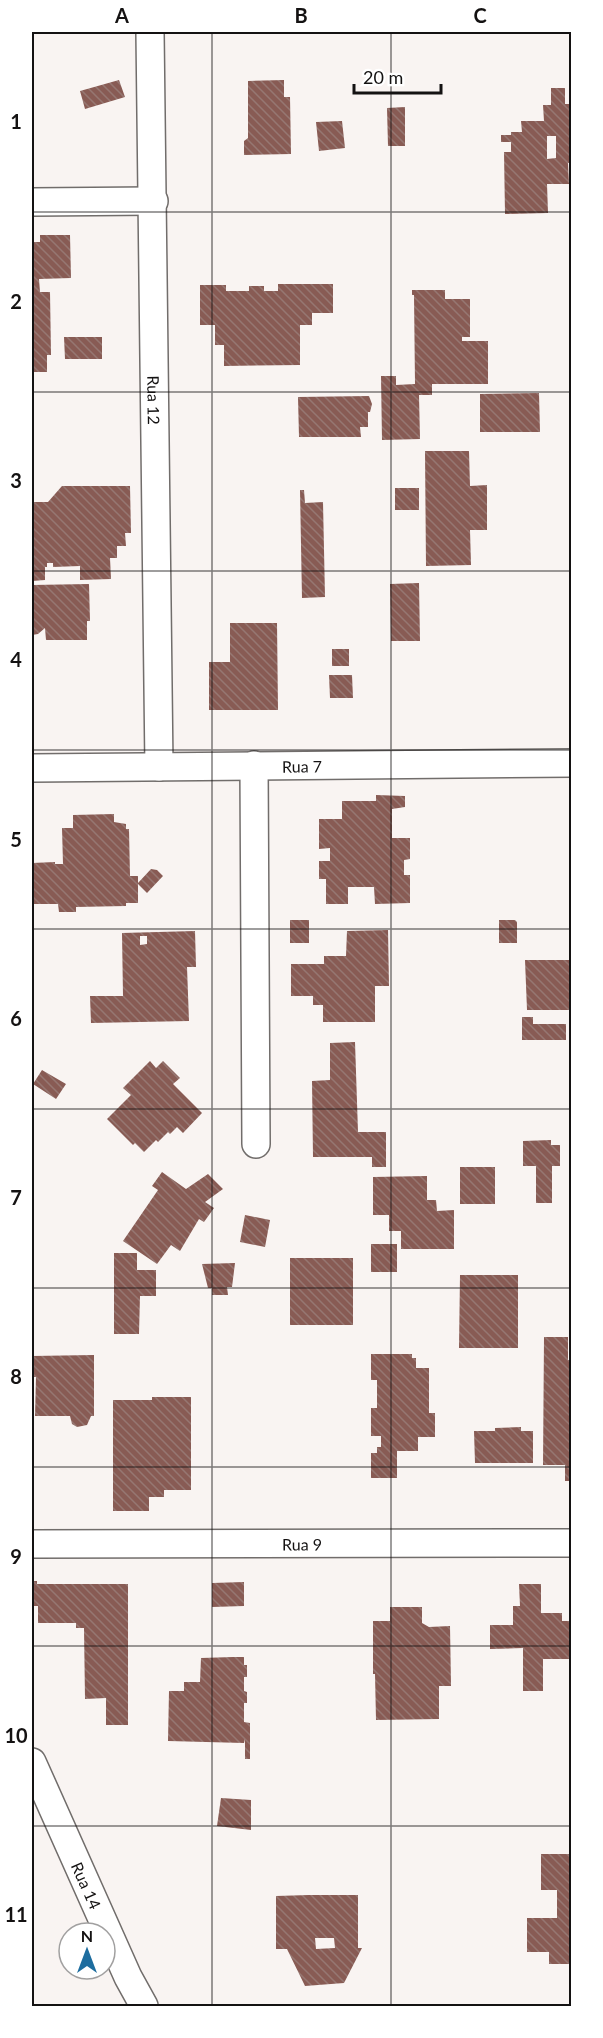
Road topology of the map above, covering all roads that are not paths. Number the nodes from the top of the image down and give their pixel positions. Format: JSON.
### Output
{"nodes":[{"id":1,"x":150,"y":32,"type":"edge"},
{"id":2,"x":154,"y":201,"type":"junction"},
{"id":3,"x":32,"y":202,"type":"edge"},
{"id":4,"x":572,"y":763,"type":"edge"},
{"id":5,"x":254,"y":765,"type":"junction"},
{"id":6,"x":159,"y":767,"type":"junction"},
{"id":7,"x":32,"y":768,"type":"edge"},
{"id":8,"x":256,"y":1144,"type":"dead end"},
{"id":9,"x":572,"y":1543,"type":"edge"},
{"id":10,"x":32,"y":1544,"type":"edge"},
{"id":11,"x":32,"y":1762,"type":"edge"},
{"id":12,"x":144,"y":2007,"type":"edge"}],
"edges":[{"from":1,"to":2,"type":"street","name":"Rua 12"},
{"from":2,"to":3,"type":"street"},
{"from":2,"to":6,"type":"street","name":"Rua 12"},
{"from":4,"to":5,"type":"street","name":"Rua 7"},
{"from":5,"to":6,"type":"street","name":"Rua 7"},
{"from":5,"to":8,"type":"street"},
{"from":6,"to":7,"type":"street","name":"Rua 7"},
{"from":9,"to":10,"type":"street","name":"Rua 9"},
{"from":11,"to":12,"type":"street","name":"Rua 14"}]}
